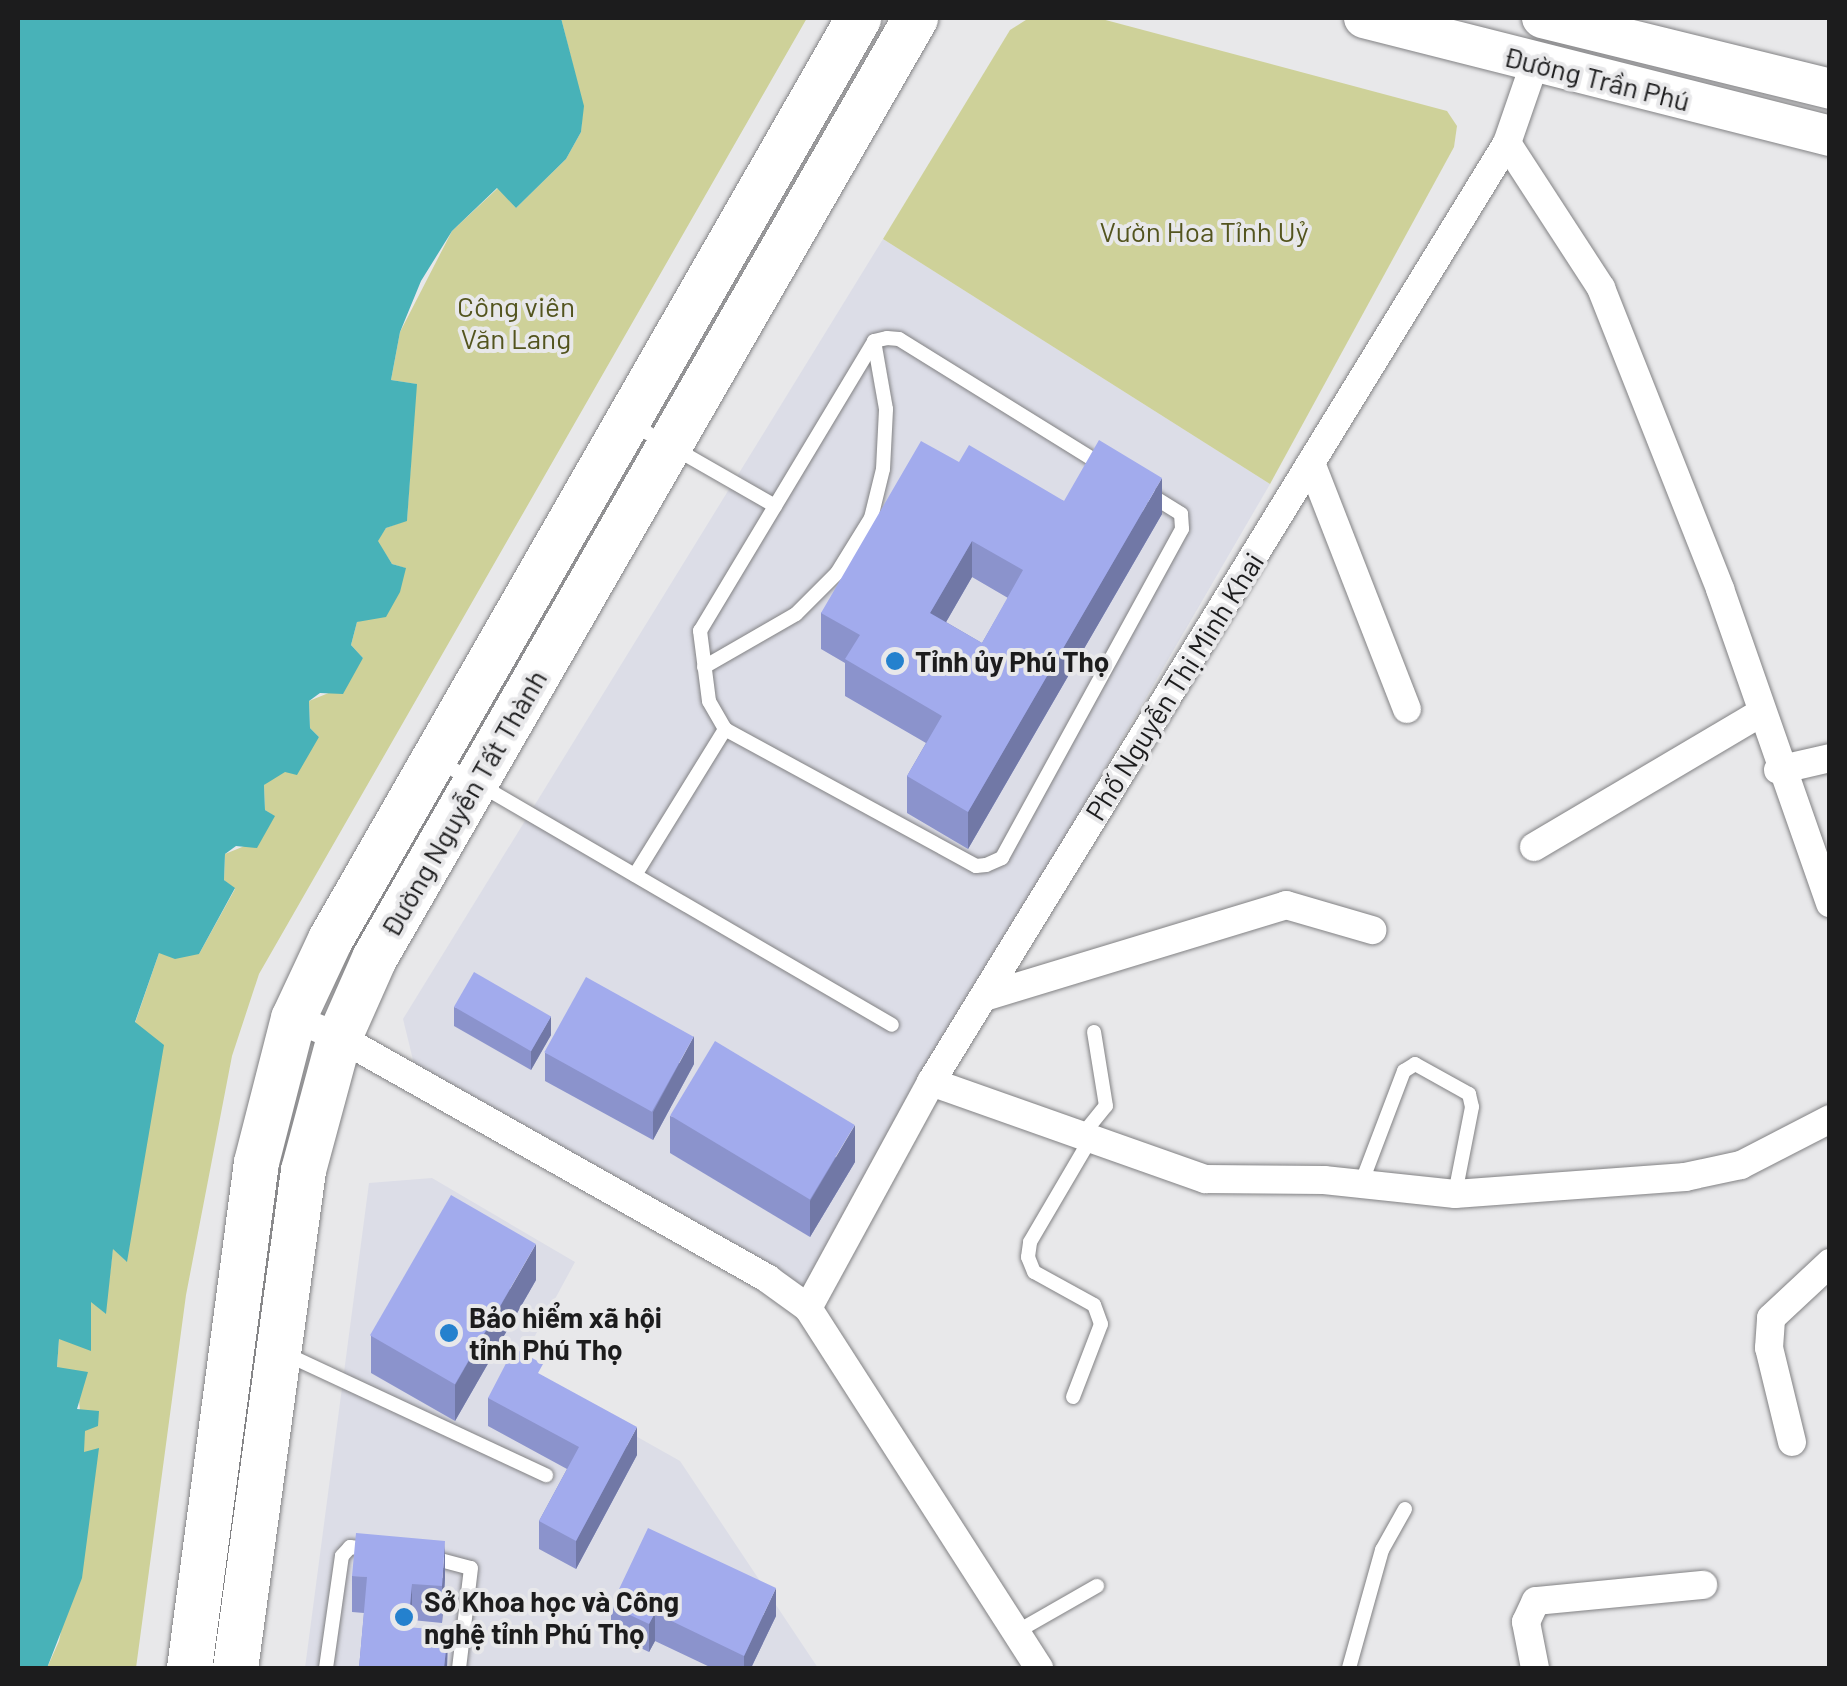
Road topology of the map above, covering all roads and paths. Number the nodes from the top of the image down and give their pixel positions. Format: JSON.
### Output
{"nodes":[{"id":1,"x":858,"y":18,"type":"edge"},
{"id":2,"x":915,"y":18,"type":"edge"},
{"id":3,"x":1364,"y":18,"type":"edge"},
{"id":4,"x":1545,"y":18,"type":"edge"},
{"id":5,"x":1535,"y":62,"type":"junction"},
{"id":6,"x":1830,"y":90,"type":"edge"},
{"id":7,"x":1830,"y":136,"type":"edge"},
{"id":8,"x":1506,"y":143,"type":"junction"},
{"id":9,"x":874,"y":341,"type":"junction"},
{"id":10,"x":627,"y":422,"type":"junction"},
{"id":11,"x":669,"y":445,"type":"junction"},
{"id":12,"x":1311,"y":462,"type":"junction"},
{"id":13,"x":775,"y":506,"type":"junction"},
{"id":14,"x":704,"y":667,"type":"junction"},
{"id":15,"x":1406,"y":709,"type":"dead end"},
{"id":16,"x":1761,"y":713,"type":"junction"},
{"id":17,"x":725,"y":728,"type":"junction"},
{"id":18,"x":434,"y":758,"type":"junction"},
{"id":19,"x":1830,"y":758,"type":"edge"},
{"id":20,"x":1778,"y":770,"type":"junction"},
{"id":21,"x":476,"y":782,"type":"junction"},
{"id":22,"x":1534,"y":847,"type":"dead end"},
{"id":23,"x":636,"y":875,"type":"junction"},
{"id":24,"x":1830,"y":902,"type":"edge"},
{"id":25,"x":1372,"y":930,"type":"dead end"},
{"id":26,"x":984,"y":997,"type":"junction"},
{"id":27,"x":293,"y":1018,"type":"junction"},
{"id":28,"x":892,"y":1024,"type":"dead end"},
{"id":29,"x":1094,"y":1032,"type":"dead end"},
{"id":30,"x":339,"y":1037,"type":"junction"},
{"id":31,"x":931,"y":1082,"type":"junction"},
{"id":32,"x":1830,"y":1119,"type":"edge"},
{"id":33,"x":1087,"y":1136,"type":"junction"},
{"id":34,"x":1361,"y":1184,"type":"junction"},
{"id":35,"x":1455,"y":1194,"type":"junction"},
{"id":36,"x":1830,"y":1263,"type":"edge"},
{"id":37,"x":808,"y":1308,"type":"junction"},
{"id":38,"x":277,"y":1350,"type":"junction"},
{"id":39,"x":1073,"y":1396,"type":"dead end"},
{"id":40,"x":1792,"y":1442,"type":"dead end"},
{"id":41,"x":546,"y":1476,"type":"dead end"},
{"id":42,"x":1405,"y":1509,"type":"dead end"},
{"id":43,"x":387,"y":1552,"type":"edge"},
{"id":44,"x":405,"y":1554,"type":"edge"},
{"id":45,"x":1097,"y":1586,"type":"dead end"},
{"id":46,"x":1703,"y":1586,"type":"dead end"},
{"id":47,"x":1018,"y":1631,"type":"junction"},
{"id":48,"x":189,"y":1668,"type":"edge"},
{"id":49,"x":236,"y":1668,"type":"edge"},
{"id":50,"x":326,"y":1668,"type":"edge"},
{"id":51,"x":459,"y":1668,"type":"edge"},
{"id":52,"x":1038,"y":1668,"type":"edge"},
{"id":53,"x":1349,"y":1668,"type":"edge"},
{"id":54,"x":1536,"y":1668,"type":"edge"}],
"edges":[{"from":1,"to":10,"type":"main road","name":"Đường Nguyễn Tất Thành"},
{"from":2,"to":11,"type":"main road","name":"Đường Nguyễn Tất Thành"},
{"from":3,"to":5,"type":"main road","name":"Đường Trần Phú"},
{"from":4,"to":5,"type":"main road"},
{"from":4,"to":6,"type":"main road","name":"Đường Trần Phú"},
{"from":5,"to":7,"type":"main road","name":"Đường Trần Phú"},
{"from":5,"to":8,"type":"street","name":"Phố Nguyễn Thị Minh Khai"},
{"from":8,"to":12,"type":"street","name":"Phố Nguyễn Thị Minh Khai"},
{"from":8,"to":16,"type":"street"},
{"from":9,"to":13,"type":"lane"},
{"from":9,"to":14,"type":"lane"},
{"from":9,"to":17,"type":"lane"},
{"from":10,"to":11,"type":"lane"},
{"from":10,"to":18,"type":"main road","name":"Đường Nguyễn Tất Thành"},
{"from":11,"to":13,"type":"lane"},
{"from":11,"to":21,"type":"main road","name":"Đường Nguyễn Tất Thành"},
{"from":12,"to":15,"type":"street"},
{"from":12,"to":26,"type":"street","name":"Phố Nguyễn Thị Minh Khai"},
{"from":13,"to":14,"type":"lane"},
{"from":14,"to":17,"type":"lane"},
{"from":16,"to":20,"type":"street"},
{"from":16,"to":22,"type":"street"},
{"from":17,"to":23,"type":"lane"},
{"from":18,"to":21,"type":"lane"},
{"from":18,"to":27,"type":"main road","name":"Đường Nguyễn Tất Thành"},
{"from":19,"to":20,"type":"street"},
{"from":20,"to":24,"type":"street"},
{"from":21,"to":23,"type":"lane"},
{"from":21,"to":30,"type":"main road","name":"Đường Nguyễn Tất Thành"},
{"from":23,"to":28,"type":"lane"},
{"from":25,"to":26,"type":"street"},
{"from":26,"to":31,"type":"street","name":"Phố Nguyễn Thị Minh Khai"},
{"from":27,"to":30,"type":"street"},
{"from":27,"to":48,"type":"main road","name":"Đường Nguyễn Tất Thành"},
{"from":29,"to":33,"type":"lane"},
{"from":30,"to":37,"type":"street"},
{"from":30,"to":38,"type":"main road","name":"Đường Nguyễn Tất Thành"},
{"from":31,"to":33,"type":"street"},
{"from":31,"to":37,"type":"street","name":"Phố Nguyễn Thị Minh Khai"},
{"from":32,"to":35,"type":"street"},
{"from":33,"to":34,"type":"street"},
{"from":33,"to":39,"type":"lane"},
{"from":34,"to":35,"type":"street"},
{"from":34,"to":35,"type":"lane"},
{"from":36,"to":40,"type":"street"},
{"from":37,"to":47,"type":"street"},
{"from":38,"to":41,"type":"lane"},
{"from":38,"to":49,"type":"main road","name":"Đường Nguyễn Tất Thành"},
{"from":42,"to":53,"type":"lane"},
{"from":43,"to":50,"type":"lane"},
{"from":44,"to":51,"type":"lane"},
{"from":45,"to":47,"type":"lane"},
{"from":46,"to":54,"type":"street"},
{"from":47,"to":52,"type":"street"}]}
